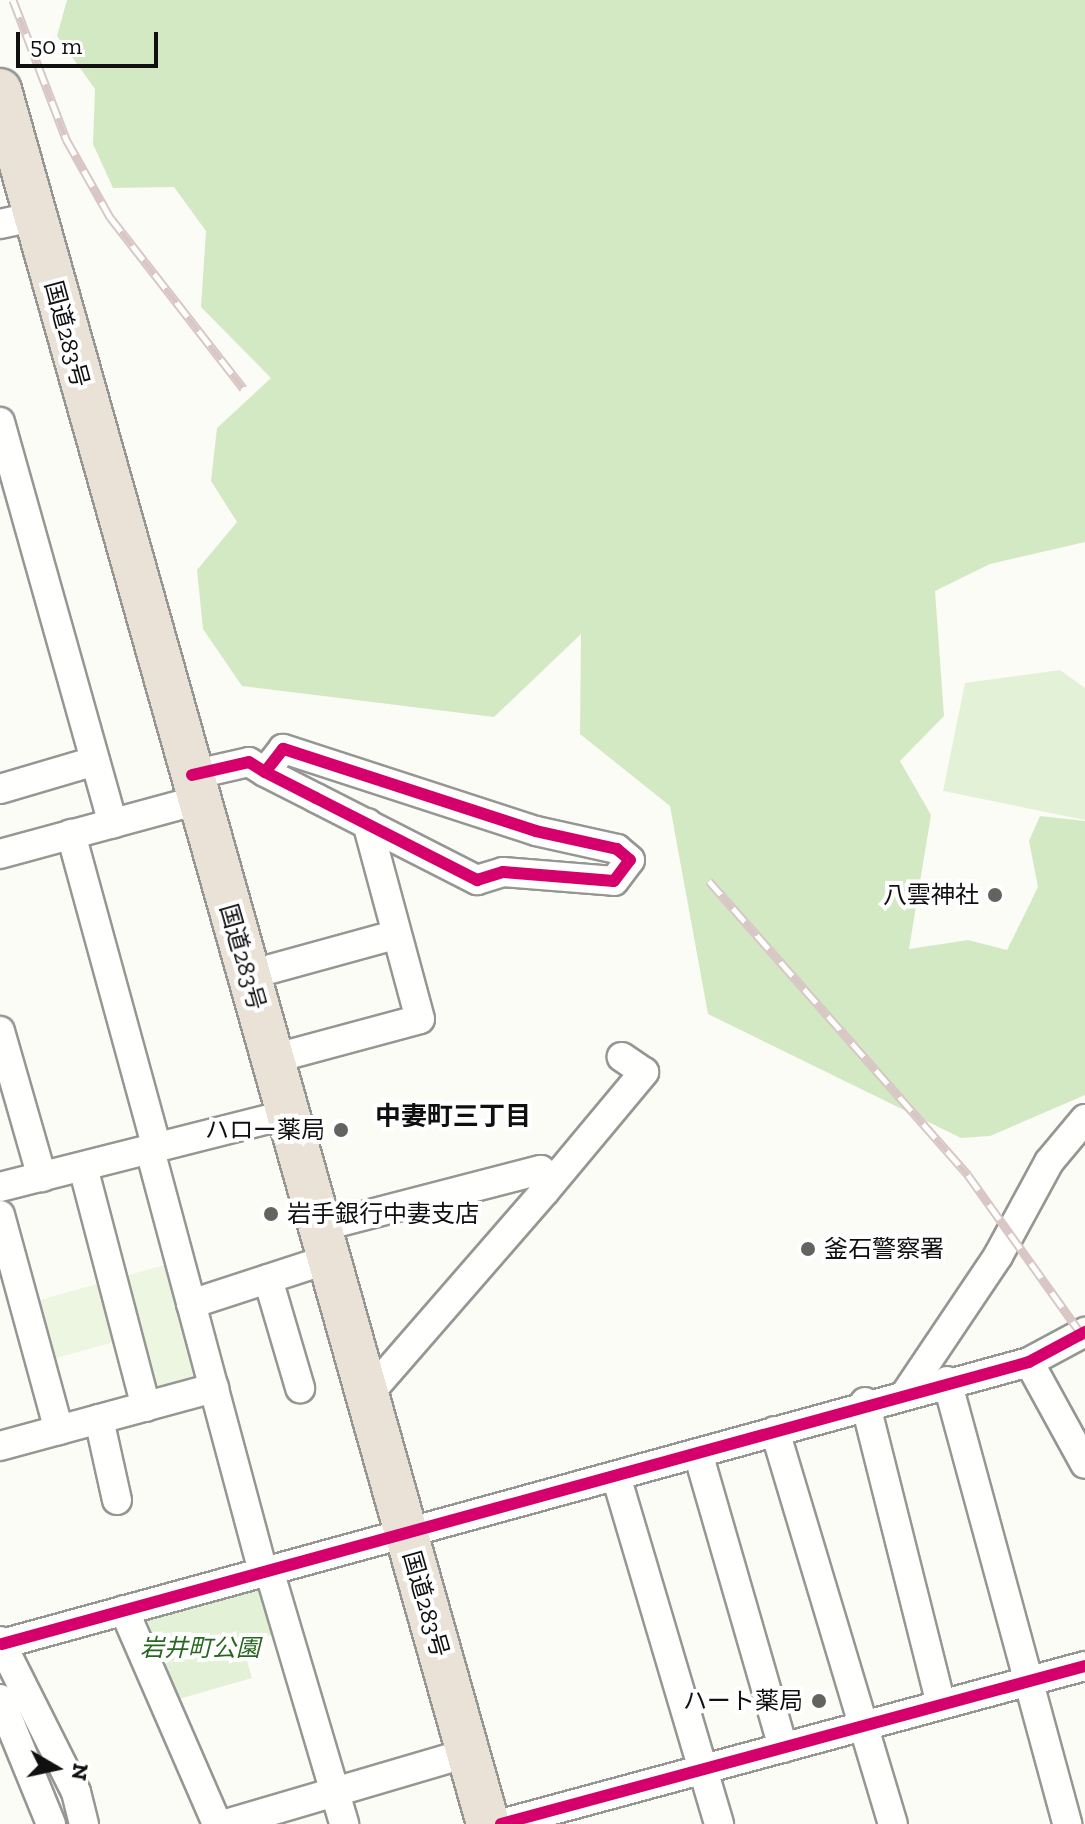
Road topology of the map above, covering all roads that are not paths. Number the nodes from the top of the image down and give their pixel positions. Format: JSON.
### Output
{"nodes":[{"id":1,"x":0,"y":90,"type":"edge"},
{"id":2,"x":17,"y":220,"type":"edge"},
{"id":3,"x":0,"y":422,"type":"edge"},
{"id":4,"x":95,"y":761,"type":"junction"},
{"id":5,"x":265,"y":772,"type":"junction"},
{"id":6,"x":195,"y":787,"type":"junction"},
{"id":7,"x":0,"y":789,"type":"edge"},
{"id":8,"x":113,"y":823,"type":"junction"},
{"id":9,"x":367,"y":823,"type":"junction"},
{"id":10,"x":71,"y":834,"type":"junction"},
{"id":11,"x":0,"y":854,"type":"edge"},
{"id":12,"x":394,"y":935,"type":"junction"},
{"id":13,"x":249,"y":975,"type":"junction"},
{"id":14,"x":0,"y":1031,"type":"edge"},
{"id":15,"x":622,"y":1057,"type":"dead end"},
{"id":16,"x":272,"y":1059,"type":"junction"},
{"id":17,"x":288,"y":1114,"type":"junction"},
{"id":18,"x":1085,"y":1119,"type":"edge"},
{"id":19,"x":1073,"y":1146,"type":"edge"},
{"id":20,"x":154,"y":1149,"type":"junction"},
{"id":21,"x":83,"y":1167,"type":"junction"},
{"id":22,"x":42,"y":1177,"type":"junction"},
{"id":23,"x":0,"y":1187,"type":"edge"},
{"id":24,"x":545,"y":1191,"type":"junction"},
{"id":25,"x":0,"y":1215,"type":"edge"},
{"id":26,"x":324,"y":1243,"type":"junction"},
{"id":27,"x":268,"y":1279,"type":"junction"},
{"id":28,"x":191,"y":1304,"type":"junction"},
{"id":29,"x":1085,"y":1332,"type":"edge"},
{"id":30,"x":1029,"y":1362,"type":"junction"},
{"id":31,"x":947,"y":1381,"type":"junction"},
{"id":32,"x":214,"y":1388,"type":"junction"},
{"id":33,"x":300,"y":1388,"type":"dead end"},
{"id":34,"x":908,"y":1390,"type":"junction"},
{"id":35,"x":367,"y":1396,"type":"junction"},
{"id":36,"x":865,"y":1402,"type":"junction"},
{"id":37,"x":146,"y":1407,"type":"junction"},
{"id":38,"x":99,"y":1419,"type":"junction"},
{"id":39,"x":59,"y":1430,"type":"junction"},
{"id":40,"x":775,"y":1431,"type":"junction"},
{"id":41,"x":0,"y":1446,"type":"edge"},
{"id":42,"x":698,"y":1453,"type":"junction"},
{"id":43,"x":1085,"y":1464,"type":"edge"},
{"id":44,"x":616,"y":1476,"type":"junction"},
{"id":45,"x":117,"y":1500,"type":"dead end"},
{"id":46,"x":407,"y":1535,"type":"junction"},
{"id":47,"x":266,"y":1571,"type":"junction"},
{"id":48,"x":124,"y":1610,"type":"junction"},
{"id":49,"x":1,"y":1642,"type":"edge"},
{"id":50,"x":1085,"y":1666,"type":"edge"},
{"id":51,"x":1028,"y":1682,"type":"junction"},
{"id":52,"x":0,"y":1699,"type":"edge"},
{"id":53,"x":941,"y":1705,"type":"junction"},
{"id":54,"x":866,"y":1725,"type":"junction"},
{"id":55,"x":783,"y":1748,"type":"junction"},
{"id":56,"x":468,"y":1753,"type":"junction"},
{"id":57,"x":705,"y":1769,"type":"junction"},
{"id":58,"x":334,"y":1789,"type":"junction"},
{"id":59,"x":51,"y":1824,"type":"edge"},
{"id":60,"x":84,"y":1824,"type":"edge"},
{"id":61,"x":217,"y":1824,"type":"edge"},
{"id":62,"x":226,"y":1824,"type":"edge"},
{"id":63,"x":344,"y":1824,"type":"edge"},
{"id":64,"x":488,"y":1824,"type":"edge"},
{"id":65,"x":501,"y":1824,"type":"edge"},
{"id":66,"x":719,"y":1824,"type":"edge"},
{"id":67,"x":893,"y":1824,"type":"edge"},
{"id":68,"x":1067,"y":1824,"type":"edge"}],
"edges":[{"from":1,"to":2,"type":"highway","name":"国道283号"},
{"from":2,"to":6,"type":"highway","name":"国道283号"},
{"from":3,"to":4,"type":"street"},
{"from":4,"to":7,"type":"street"},
{"from":4,"to":8,"type":"street"},
{"from":5,"to":6,"type":"street"},
{"from":5,"to":9,"type":"street"},
{"from":5,"to":9,"type":"street"},
{"from":6,"to":8,"type":"street"},
{"from":6,"to":13,"type":"highway","name":"国道283号"},
{"from":8,"to":10,"type":"street"},
{"from":9,"to":12,"type":"street"},
{"from":10,"to":11,"type":"street"},
{"from":10,"to":20,"type":"street"},
{"from":12,"to":13,"type":"street"},
{"from":12,"to":16,"type":"street"},
{"from":13,"to":16,"type":"highway","name":"国道283号"},
{"from":14,"to":22,"type":"street"},
{"from":15,"to":24,"type":"street"},
{"from":16,"to":17,"type":"highway","name":"国道283号"},
{"from":17,"to":20,"type":"street"},
{"from":17,"to":26,"type":"highway","name":"国道283号"},
{"from":18,"to":19,"type":"street"},
{"from":19,"to":34,"type":"street"},
{"from":20,"to":21,"type":"street"},
{"from":20,"to":28,"type":"street"},
{"from":21,"to":22,"type":"street"},
{"from":21,"to":37,"type":"street"},
{"from":22,"to":23,"type":"street"},
{"from":24,"to":26,"type":"street"},
{"from":24,"to":35,"type":"street"},
{"from":25,"to":39,"type":"street"},
{"from":26,"to":27,"type":"street"},
{"from":26,"to":35,"type":"highway","name":"国道283号"},
{"from":27,"to":28,"type":"street"},
{"from":27,"to":33,"type":"street"},
{"from":28,"to":32,"type":"street"},
{"from":29,"to":30,"type":"street"},
{"from":30,"to":31,"type":"street"},
{"from":30,"to":43,"type":"street"},
{"from":31,"to":34,"type":"street"},
{"from":31,"to":51,"type":"street"},
{"from":32,"to":37,"type":"street"},
{"from":32,"to":47,"type":"street"},
{"from":34,"to":36,"type":"street"},
{"from":35,"to":46,"type":"highway","name":"国道283号"},
{"from":36,"to":40,"type":"street"},
{"from":36,"to":53,"type":"street"},
{"from":37,"to":38,"type":"street"},
{"from":38,"to":39,"type":"street"},
{"from":38,"to":45,"type":"street"},
{"from":39,"to":41,"type":"street"},
{"from":40,"to":42,"type":"street"},
{"from":40,"to":54,"type":"street"},
{"from":42,"to":44,"type":"street"},
{"from":42,"to":55,"type":"street"},
{"from":44,"to":46,"type":"street"},
{"from":44,"to":57,"type":"street"},
{"from":46,"to":47,"type":"street"},
{"from":46,"to":56,"type":"highway","name":"国道283号"},
{"from":47,"to":48,"type":"street"},
{"from":47,"to":58,"type":"street"},
{"from":48,"to":49,"type":"street"},
{"from":48,"to":61,"type":"street"},
{"from":49,"to":60,"type":"street"},
{"from":50,"to":51,"type":"street"},
{"from":51,"to":53,"type":"street"},
{"from":51,"to":68,"type":"street"},
{"from":52,"to":59,"type":"street"},
{"from":53,"to":54,"type":"street"},
{"from":54,"to":55,"type":"street"},
{"from":54,"to":67,"type":"street"},
{"from":55,"to":57,"type":"street"},
{"from":56,"to":58,"type":"street"},
{"from":56,"to":64,"type":"highway","name":"国道283号"},
{"from":57,"to":65,"type":"street"},
{"from":57,"to":66,"type":"street"},
{"from":58,"to":62,"type":"street"},
{"from":58,"to":63,"type":"street"}]}
